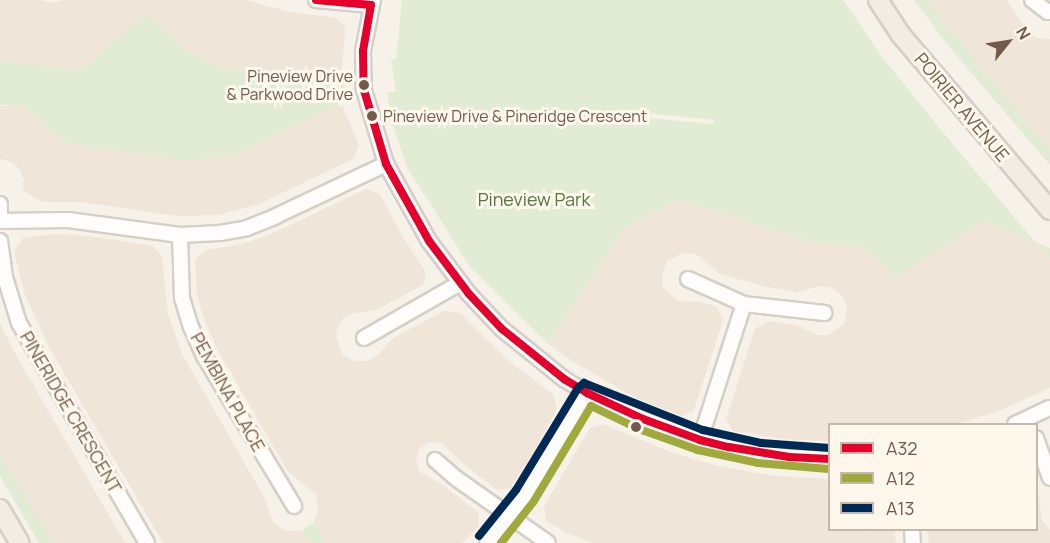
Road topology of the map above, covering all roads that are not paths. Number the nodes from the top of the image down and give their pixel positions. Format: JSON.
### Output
{"nodes":[{"id":1,"x":316,"y":0,"type":"edge"},
{"id":2,"x":878,"y":0,"type":"edge"},
{"id":3,"x":1032,"y":0,"type":"edge"},
{"id":4,"x":372,"y":3,"type":"edge"},
{"id":5,"x":1050,"y":11,"type":"edge"},
{"id":6,"x":386,"y":164,"type":"junction"},
{"id":7,"x":0,"y":204,"type":"edge"},
{"id":8,"x":1050,"y":210,"type":"edge"},
{"id":9,"x":0,"y":216,"type":"edge"},
{"id":10,"x":0,"y":221,"type":"edge"},
{"id":11,"x":180,"y":235,"type":"junction"},
{"id":12,"x":0,"y":241,"type":"edge"},
{"id":13,"x":688,"y":279,"type":"dead end"},
{"id":14,"x":460,"y":283,"type":"junction"},
{"id":15,"x":744,"y":304,"type":"junction"},
{"id":16,"x":824,"y":313,"type":"dead end"},
{"id":17,"x":364,"y":338,"type":"dead end"},
{"id":18,"x":587,"y":393,"type":"junction"},
{"id":19,"x":1050,"y":408,"type":"edge"},
{"id":20,"x":1031,"y":422,"type":"edge"},
{"id":21,"x":700,"y":440,"type":"junction"},
{"id":22,"x":1038,"y":444,"type":"edge"},
{"id":23,"x":828,"y":459,"type":"edge"},
{"id":24,"x":435,"y":460,"type":"dead end"},
{"id":25,"x":1050,"y":478,"type":"edge"},
{"id":26,"x":294,"y":506,"type":"dead end"},
{"id":27,"x":0,"y":509,"type":"edge"},
{"id":28,"x":510,"y":517,"type":"junction"},
{"id":29,"x":20,"y":543,"type":"edge"},
{"id":30,"x":147,"y":543,"type":"edge"},
{"id":31,"x":488,"y":543,"type":"edge"},
{"id":32,"x":548,"y":543,"type":"edge"}],
"edges":[{"from":1,"to":4,"type":"street"},
{"from":2,"to":8,"type":"main road","name":"POIRIER AVENUE"},
{"from":3,"to":5,"type":"street"},
{"from":4,"to":6,"type":"street"},
{"from":6,"to":11,"type":"street"},
{"from":6,"to":14,"type":"street"},
{"from":7,"to":9,"type":"street"},
{"from":10,"to":11,"type":"street"},
{"from":11,"to":26,"type":"street","name":"PEMBINA PLACE"},
{"from":12,"to":30,"type":"street","name":"PINERIDGE CRESCENT"},
{"from":13,"to":15,"type":"street"},
{"from":14,"to":17,"type":"street"},
{"from":14,"to":18,"type":"street"},
{"from":15,"to":16,"type":"street"},
{"from":15,"to":21,"type":"street"},
{"from":18,"to":21,"type":"street"},
{"from":18,"to":28,"type":"street"},
{"from":19,"to":20,"type":"street"},
{"from":21,"to":23,"type":"street"},
{"from":22,"to":25,"type":"street"},
{"from":24,"to":28,"type":"street"},
{"from":27,"to":29,"type":"main road"},
{"from":28,"to":31,"type":"street"},
{"from":28,"to":32,"type":"street"}]}
